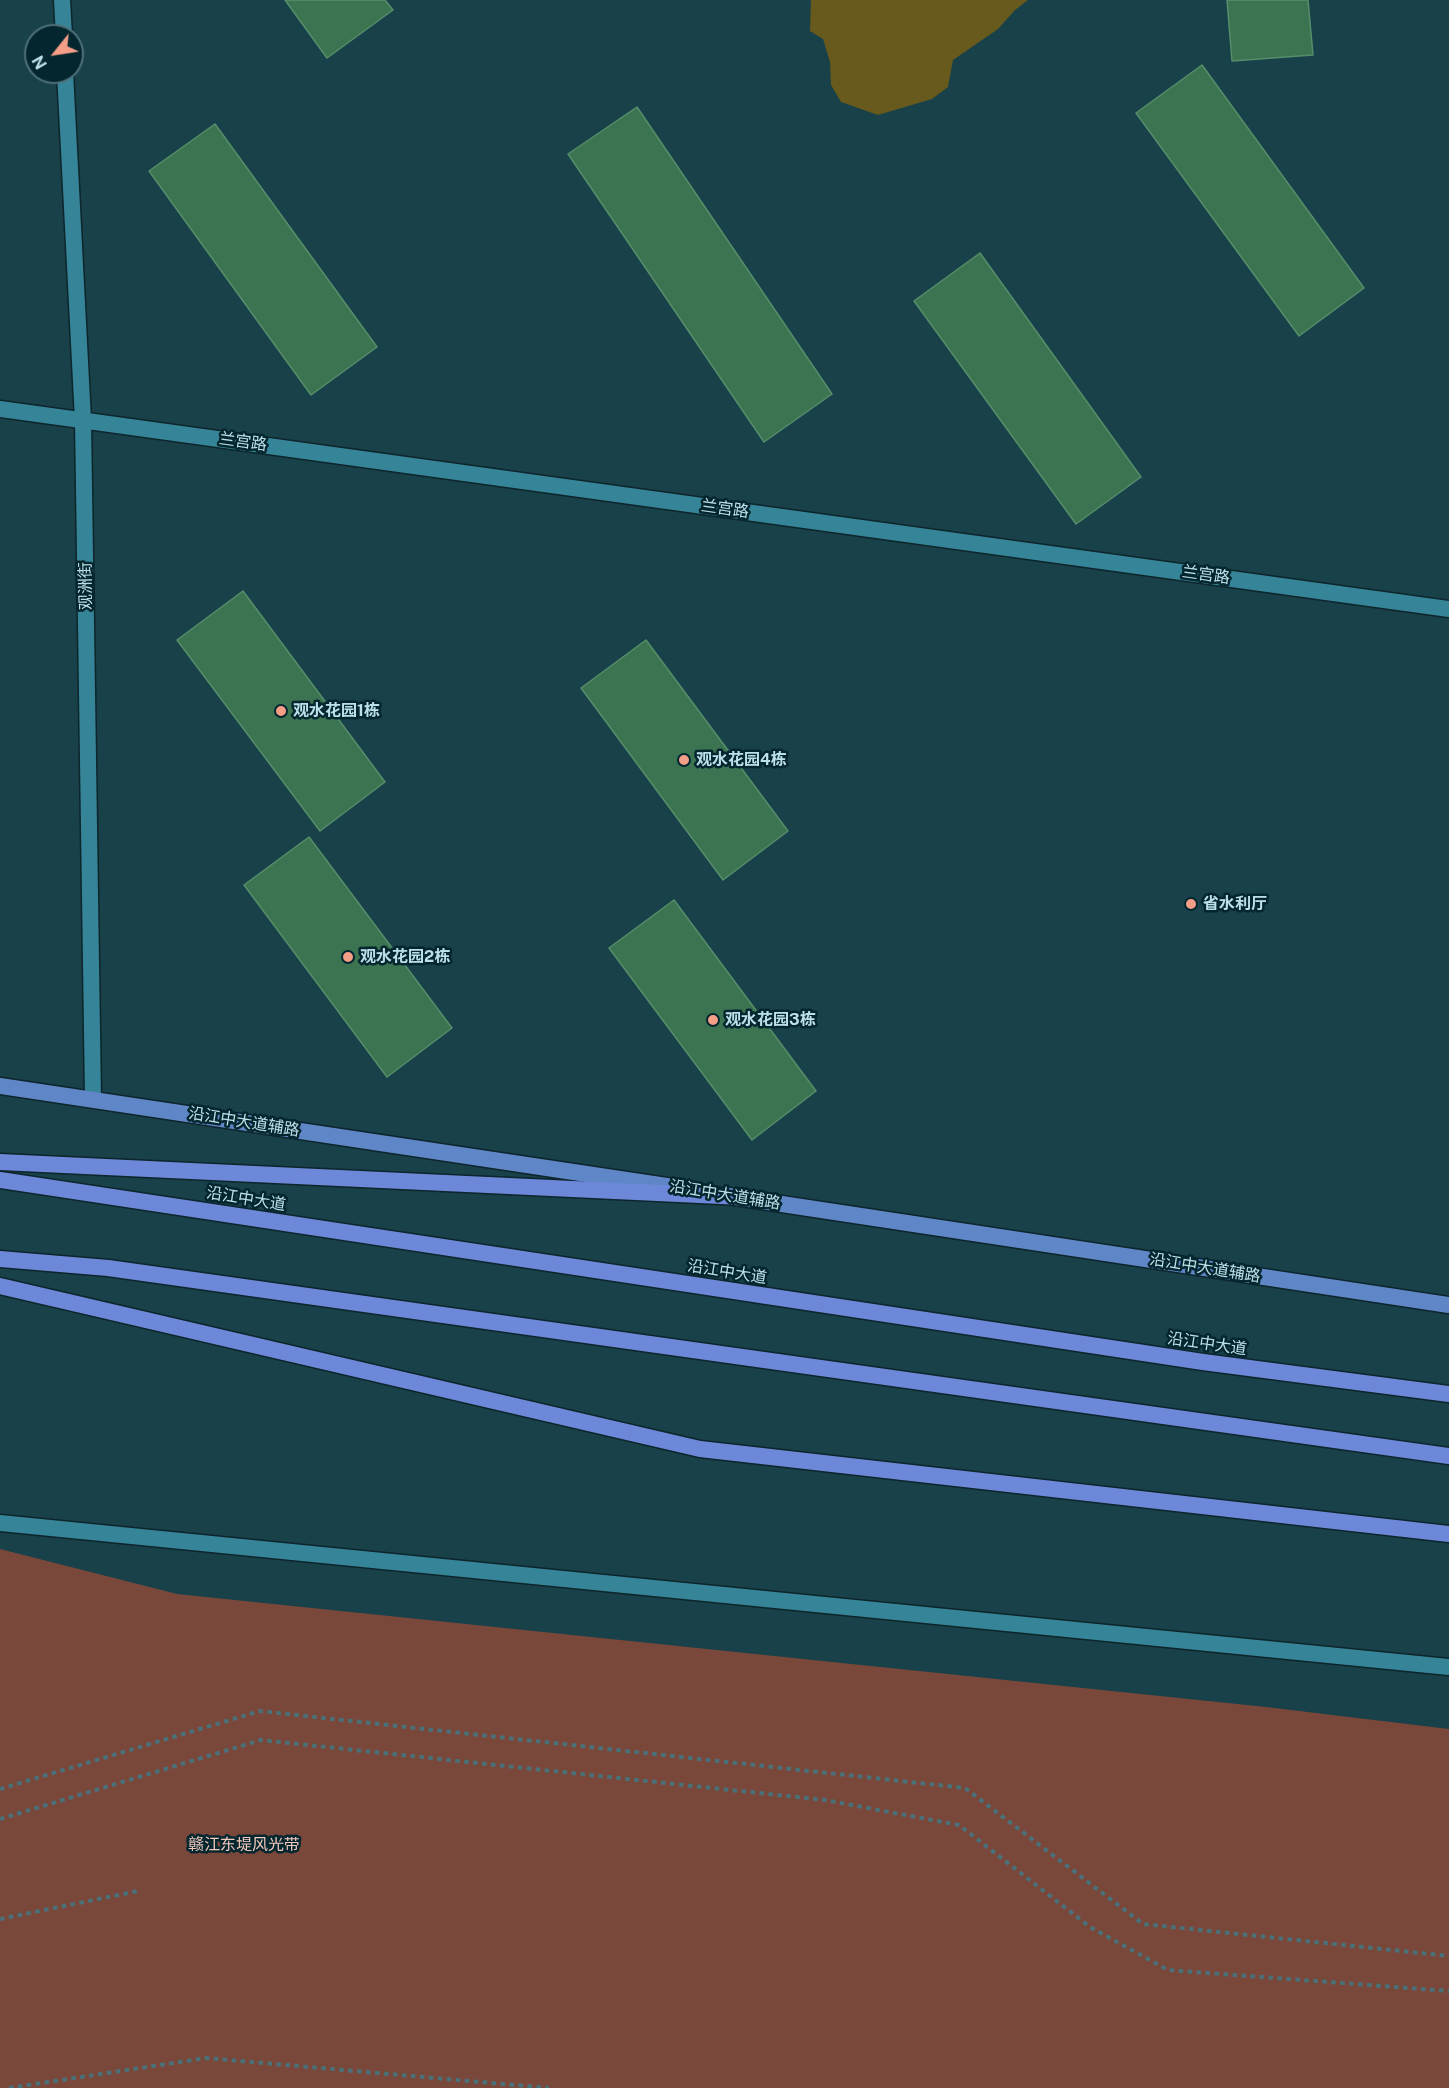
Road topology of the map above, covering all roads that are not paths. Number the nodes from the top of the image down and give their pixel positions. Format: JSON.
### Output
{"nodes":[{"id":1,"x":62,"y":0,"type":"edge"},
{"id":2,"x":63,"y":24,"type":"edge"},
{"id":3,"x":66,"y":84,"type":"edge"},
{"id":4,"x":0,"y":409,"type":"edge"},
{"id":5,"x":83,"y":420,"type":"junction"},
{"id":6,"x":1449,"y":609,"type":"edge"},
{"id":7,"x":0,"y":1086,"type":"edge"},
{"id":8,"x":93,"y":1100,"type":"junction"},
{"id":9,"x":0,"y":1162,"type":"edge"},
{"id":10,"x":0,"y":1180,"type":"edge"},
{"id":11,"x":742,"y":1197,"type":"junction"},
{"id":12,"x":0,"y":1259,"type":"edge"},
{"id":13,"x":0,"y":1286,"type":"edge"},
{"id":14,"x":1449,"y":1305,"type":"edge"},
{"id":15,"x":1449,"y":1394,"type":"edge"},
{"id":16,"x":1449,"y":1456,"type":"edge"},
{"id":17,"x":0,"y":1523,"type":"edge"},
{"id":18,"x":1449,"y":1534,"type":"edge"},
{"id":19,"x":1449,"y":1667,"type":"edge"}],
"edges":[{"from":1,"to":2,"type":"street"},
{"from":3,"to":5,"type":"street","name":"观洲街"},
{"from":4,"to":5,"type":"street","name":"兰宫路"},
{"from":5,"to":6,"type":"street","name":"兰宫路"},
{"from":5,"to":8,"type":"street","name":"观洲街"},
{"from":7,"to":8,"type":"main road","name":"沿江中大道辅路"},
{"from":8,"to":11,"type":"main road","name":"沿江中大道辅路"},
{"from":9,"to":11,"type":"highway"},
{"from":10,"to":15,"type":"highway","name":"沿江中大道"},
{"from":11,"to":14,"type":"main road","name":"沿江中大道辅路"},
{"from":12,"to":16,"type":"highway"},
{"from":13,"to":18,"type":"highway"},
{"from":17,"to":19,"type":"street"}]}
